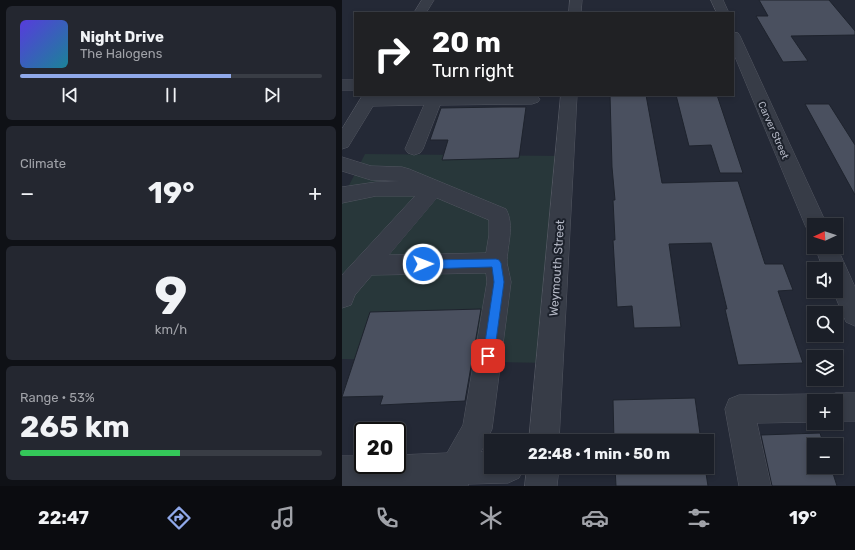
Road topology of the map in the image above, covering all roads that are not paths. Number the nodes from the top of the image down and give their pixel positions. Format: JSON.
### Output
{"nodes":[{"id":1,"x":428,"y":0,"type":"edge"},
{"id":2,"x":576,"y":0,"type":"edge"},
{"id":3,"x":717,"y":0,"type":"edge"},
{"id":4,"x":421,"y":12,"type":"edge"},
{"id":5,"x":575,"y":12,"type":"edge"},
{"id":6,"x":723,"y":12,"type":"edge"},
{"id":7,"x":734,"y":38,"type":"edge"},
{"id":8,"x":342,"y":85,"type":"edge"},
{"id":9,"x":354,"y":85,"type":"edge"},
{"id":10,"x":569,"y":96,"type":"edge"},
{"id":11,"x":369,"y":98,"type":"edge"},
{"id":12,"x":434,"y":98,"type":"edge"},
{"id":13,"x":532,"y":99,"type":"dead end"},
{"id":14,"x":342,"y":143,"type":"edge"},
{"id":15,"x":414,"y":149,"type":"dead end"},
{"id":16,"x":342,"y":164,"type":"edge"},
{"id":17,"x":434,"y":188,"type":"junction"},
{"id":18,"x":342,"y":195,"type":"edge"},
{"id":19,"x":813,"y":218,"type":"edge"},
{"id":20,"x":496,"y":263,"type":"junction"},
{"id":21,"x":365,"y":265,"type":"junction"},
{"id":22,"x":843,"y":286,"type":"edge"},
{"id":23,"x":342,"y":297,"type":"edge"},
{"id":24,"x":855,"y":314,"type":"edge"},
{"id":25,"x":843,"y":407,"type":"edge"},
{"id":26,"x":855,"y":407,"type":"edge"},
{"id":27,"x":807,"y":408,"type":"edge"},
{"id":28,"x":545,"y":434,"type":"edge"},
{"id":29,"x":484,"y":471,"type":"edge"},
{"id":30,"x":342,"y":472,"type":"edge"},
{"id":31,"x":542,"y":474,"type":"edge"},
{"id":32,"x":454,"y":477,"type":"edge"},
{"id":33,"x":390,"y":479,"type":"edge"},
{"id":34,"x":541,"y":486,"type":"edge"},
{"id":35,"x":755,"y":486,"type":"edge"}],
"edges":[{"from":1,"to":4,"type":"street"},
{"from":2,"to":5,"type":"street"},
{"from":3,"to":6,"type":"street"},
{"from":7,"to":19,"type":"street","name":"Carver Street"},
{"from":8,"to":9,"type":"street"},
{"from":10,"to":28,"type":"street","name":"Weymouth Street"},
{"from":11,"to":12,"type":"street"},
{"from":11,"to":14,"type":"street"},
{"from":12,"to":13,"type":"street"},
{"from":12,"to":15,"type":"street"},
{"from":16,"to":17,"type":"street"},
{"from":17,"to":18,"type":"street"},
{"from":17,"to":20,"type":"street"},
{"from":17,"to":21,"type":"street"},
{"from":20,"to":21,"type":"street"},
{"from":20,"to":32,"type":"street"},
{"from":21,"to":23,"type":"street"},
{"from":22,"to":24,"type":"street"},
{"from":25,"to":26,"type":"street"},
{"from":27,"to":35,"type":"street"},
{"from":29,"to":32,"type":"street"},
{"from":30,"to":33,"type":"street"},
{"from":31,"to":34,"type":"street"},
{"from":32,"to":33,"type":"street"}]}
